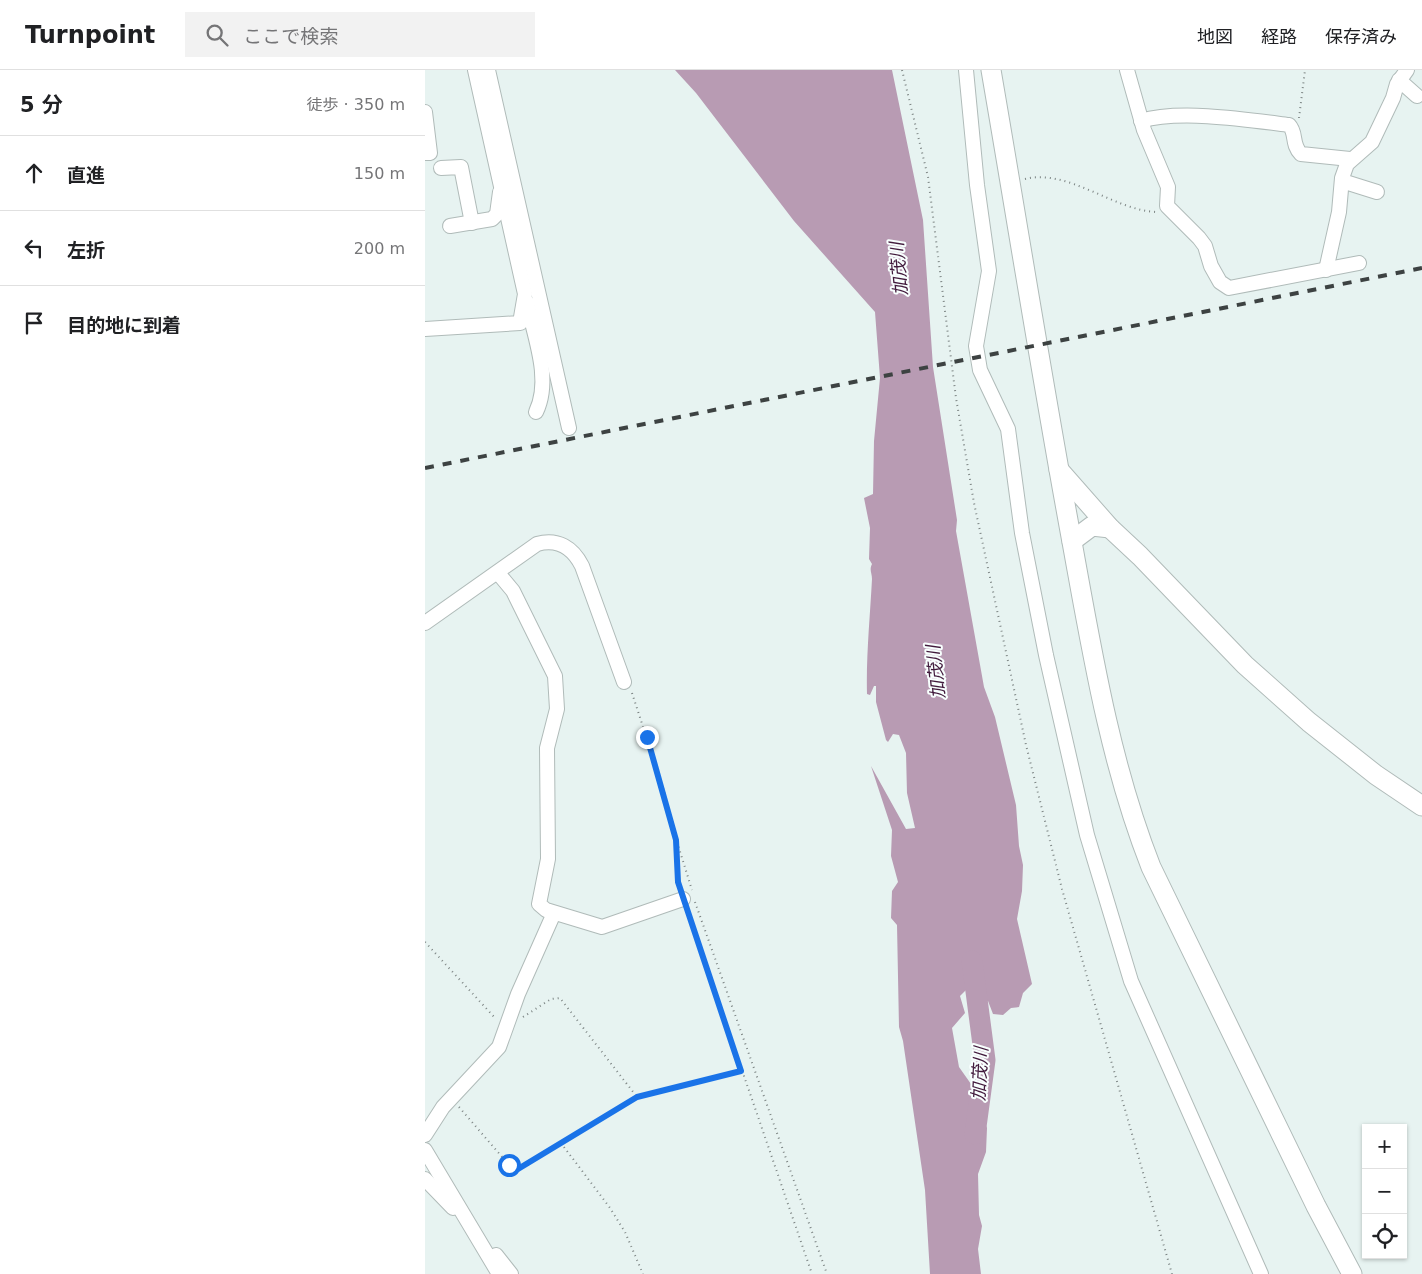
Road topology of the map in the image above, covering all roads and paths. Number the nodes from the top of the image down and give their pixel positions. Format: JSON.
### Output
{"nodes":[{"id":1,"x":475,"y":70,"type":"edge"},
{"id":2,"x":488,"y":70,"type":"edge"},
{"id":3,"x":902,"y":70,"type":"edge"},
{"id":4,"x":966,"y":70,"type":"edge"},
{"id":5,"x":991,"y":70,"type":"edge"},
{"id":6,"x":1127,"y":70,"type":"edge"},
{"id":7,"x":1305,"y":70,"type":"edge"},
{"id":8,"x":1405,"y":73,"type":"edge"},
{"id":9,"x":1417,"y":96,"type":"dead end"},
{"id":10,"x":425,"y":112,"type":"edge"},
{"id":11,"x":1141,"y":121,"type":"junction"},
{"id":12,"x":1291,"y":126,"type":"junction"},
{"id":13,"x":425,"y":153,"type":"edge"},
{"id":14,"x":1350,"y":158,"type":"junction"},
{"id":15,"x":441,"y":168,"type":"dead end"},
{"id":16,"x":1342,"y":180,"type":"junction"},
{"id":17,"x":1010,"y":183,"type":"junction"},
{"id":18,"x":501,"y":184,"type":"junction"},
{"id":19,"x":1377,"y":192,"type":"dead end"},
{"id":20,"x":1168,"y":208,"type":"junction"},
{"id":21,"x":472,"y":223,"type":"junction"},
{"id":22,"x":450,"y":226,"type":"dead end"},
{"id":23,"x":1359,"y":263,"type":"dead end"},
{"id":24,"x":1326,"y":270,"type":"junction"},
{"id":25,"x":525,"y":294,"type":"junction"},
{"id":26,"x":425,"y":329,"type":"edge"},
{"id":27,"x":536,"y":412,"type":"dead end"},
{"id":28,"x":569,"y":428,"type":"dead end"},
{"id":29,"x":1059,"y":470,"type":"junction"},
{"id":30,"x":1110,"y":528,"type":"junction"},
{"id":31,"x":1072,"y":541,"type":"junction"},
{"id":32,"x":498,"y":573,"type":"junction"},
{"id":33,"x":425,"y":622,"type":"edge"},
{"id":34,"x":624,"y":682,"type":"joint"},
{"id":35,"x":1422,"y":806,"type":"edge"},
{"id":36,"x":676,"y":840,"type":"junction"},
{"id":37,"x":683,"y":899,"type":"junction"},
{"id":38,"x":554,"y":913,"type":"junction"},
{"id":39,"x":425,"y":942,"type":"edge"},
{"id":40,"x":507,"y":1026,"type":"junction"},
{"id":41,"x":741,"y":1071,"type":"junction"},
{"id":42,"x":637,"y":1097,"type":"junction"},
{"id":43,"x":451,"y":1098,"type":"junction"},
{"id":44,"x":425,"y":1135,"type":"edge"},
{"id":45,"x":561,"y":1143,"type":"junction"},
{"id":46,"x":425,"y":1150,"type":"edge"},
{"id":47,"x":425,"y":1164,"type":"edge"},
{"id":48,"x":425,"y":1180,"type":"edge"},
{"id":49,"x":476,"y":1233,"type":"junction"},
{"id":50,"x":499,"y":1274,"type":"edge"},
{"id":51,"x":511,"y":1274,"type":"edge"},
{"id":52,"x":643,"y":1274,"type":"edge"},
{"id":53,"x":812,"y":1274,"type":"edge"},
{"id":54,"x":827,"y":1274,"type":"edge"},
{"id":55,"x":1172,"y":1274,"type":"edge"},
{"id":56,"x":1261,"y":1274,"type":"edge"},
{"id":57,"x":1352,"y":1274,"type":"edge"}],
"edges":[{"from":1,"to":18,"type":"street"},
{"from":2,"to":28,"type":"street"},
{"from":3,"to":55,"type":"path"},
{"from":4,"to":56,"type":"street"},
{"from":5,"to":17,"type":"street"},
{"from":6,"to":11,"type":"street"},
{"from":7,"to":12,"type":"path"},
{"from":8,"to":9,"type":"street"},
{"from":8,"to":14,"type":"street"},
{"from":10,"to":13,"type":"street"},
{"from":11,"to":12,"type":"street"},
{"from":11,"to":20,"type":"street"},
{"from":12,"to":14,"type":"street"},
{"from":14,"to":16,"type":"street"},
{"from":15,"to":21,"type":"street"},
{"from":16,"to":19,"type":"street"},
{"from":16,"to":24,"type":"street"},
{"from":17,"to":20,"type":"path"},
{"from":17,"to":29,"type":"street"},
{"from":18,"to":21,"type":"street"},
{"from":18,"to":25,"type":"street"},
{"from":20,"to":24,"type":"street"},
{"from":21,"to":22,"type":"street"},
{"from":23,"to":24,"type":"street"},
{"from":25,"to":26,"type":"street"},
{"from":25,"to":27,"type":"street"},
{"from":29,"to":30,"type":"street"},
{"from":29,"to":31,"type":"street"},
{"from":30,"to":31,"type":"street"},
{"from":30,"to":35,"type":"street"},
{"from":31,"to":57,"type":"street"},
{"from":32,"to":33,"type":"street"},
{"from":32,"to":34,"type":"street"},
{"from":32,"to":38,"type":"street"},
{"from":34,"to":36,"type":"path"},
{"from":36,"to":37,"type":"path"},
{"from":36,"to":54,"type":"path"},
{"from":37,"to":38,"type":"street"},
{"from":37,"to":41,"type":"path"},
{"from":38,"to":40,"type":"street"},
{"from":39,"to":40,"type":"path"},
{"from":40,"to":42,"type":"path"},
{"from":40,"to":43,"type":"street"},
{"from":41,"to":42,"type":"path"},
{"from":41,"to":53,"type":"path"},
{"from":42,"to":45,"type":"path"},
{"from":43,"to":44,"type":"street"},
{"from":43,"to":45,"type":"path"},
{"from":45,"to":52,"type":"path"},
{"from":46,"to":49,"type":"street"},
{"from":47,"to":48,"type":"street"},
{"from":48,"to":49,"type":"street"},
{"from":49,"to":50,"type":"street"},
{"from":49,"to":51,"type":"street"}]}
